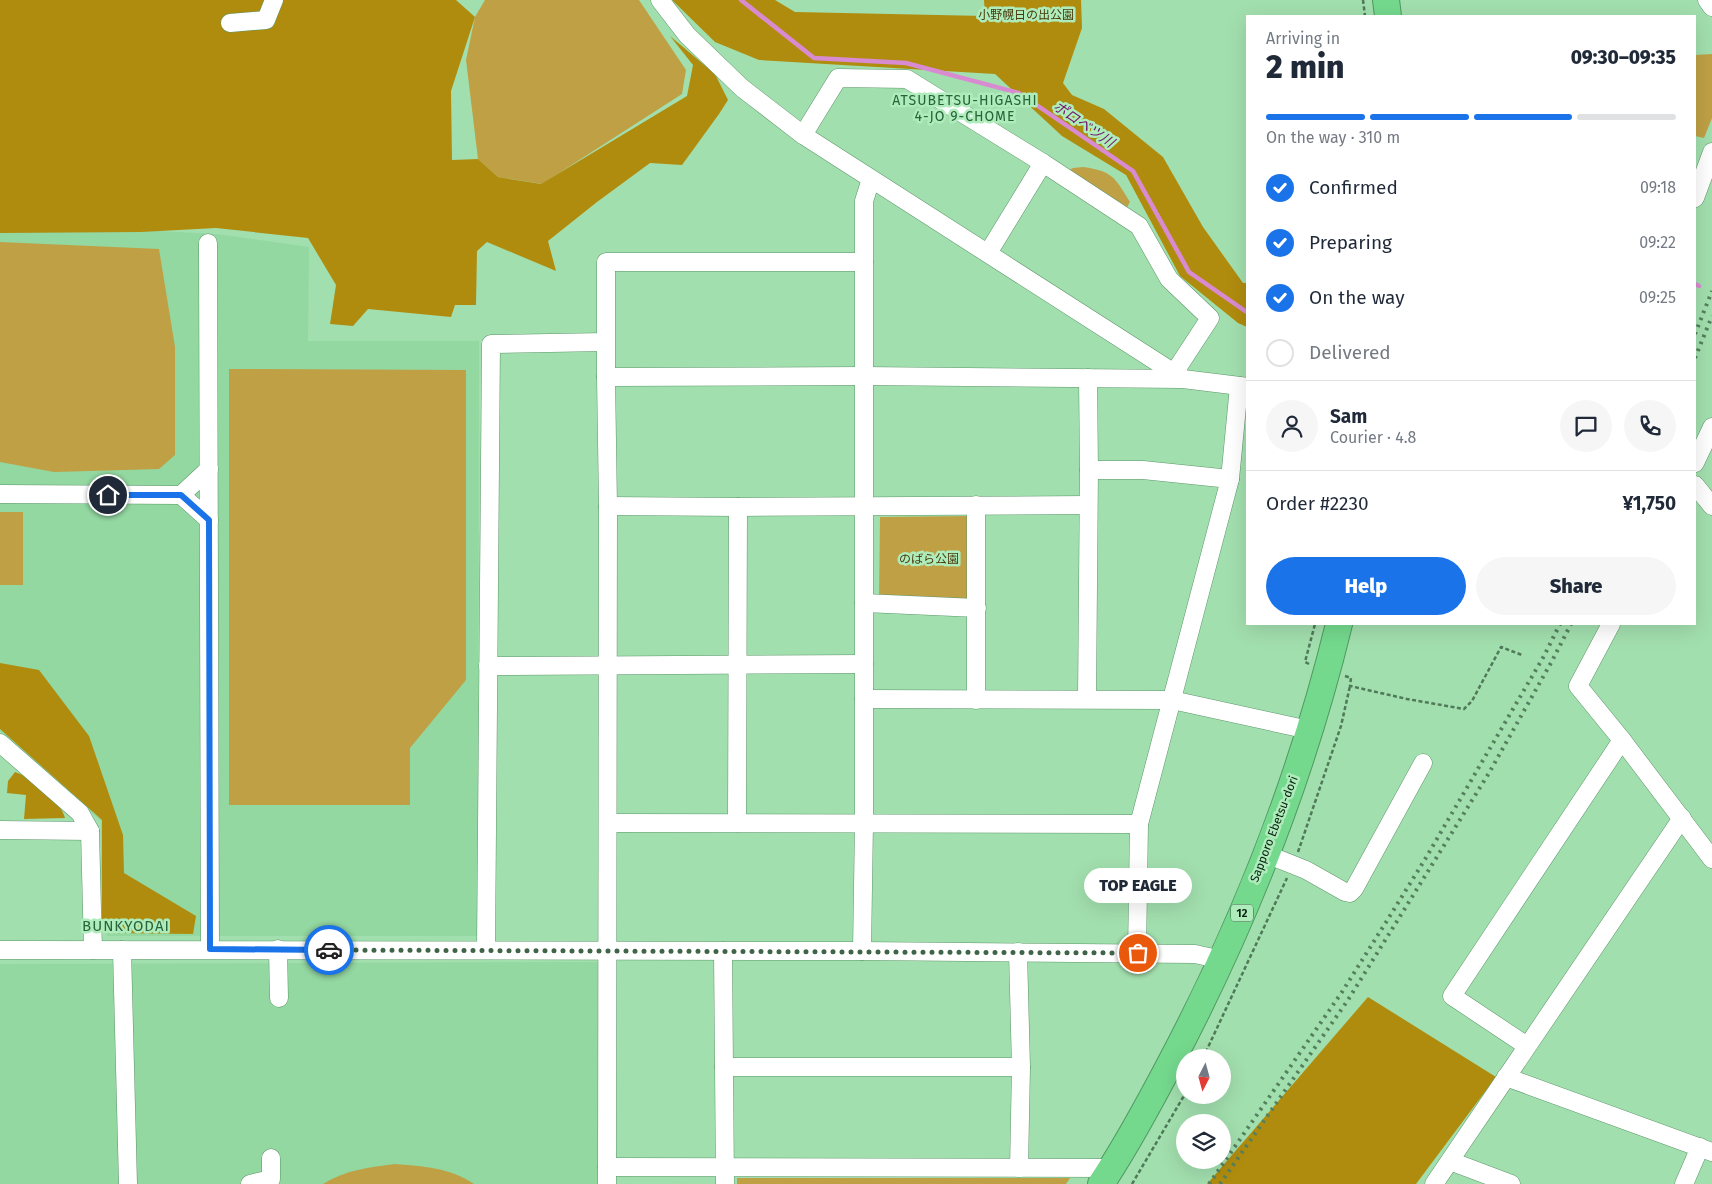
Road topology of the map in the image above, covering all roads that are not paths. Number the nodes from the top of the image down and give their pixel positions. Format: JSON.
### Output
{"nodes":[{"id":1,"x":274,"y":0,"type":"edge"},
{"id":2,"x":660,"y":0,"type":"edge"},
{"id":3,"x":1386,"y":0,"type":"edge"},
{"id":4,"x":1707,"y":0,"type":"edge"},
{"id":5,"x":1712,"y":7,"type":"edge"},
{"id":6,"x":1388,"y":15,"type":"edge"},
{"id":7,"x":230,"y":23,"type":"dead end"},
{"id":8,"x":803,"y":134,"type":"junction"},
{"id":9,"x":1712,"y":152,"type":"edge"},
{"id":10,"x":1043,"y":163,"type":"junction"},
{"id":11,"x":871,"y":179,"type":"junction"},
{"id":12,"x":1696,"y":195,"type":"edge"},
{"id":13,"x":208,"y":243,"type":"dead end"},
{"id":14,"x":988,"y":253,"type":"junction"},
{"id":15,"x":864,"y":262,"type":"junction"},
{"id":16,"x":605,"y":342,"type":"junction"},
{"id":17,"x":863,"y":376,"type":"junction"},
{"id":18,"x":1178,"y":376,"type":"junction"},
{"id":19,"x":606,"y":377,"type":"junction"},
{"id":20,"x":1088,"y":378,"type":"junction"},
{"id":21,"x":1243,"y":387,"type":"edge"},
{"id":22,"x":1712,"y":427,"type":"edge"},
{"id":23,"x":1696,"y":461,"type":"edge"},
{"id":24,"x":208,"y":469,"type":"junction"},
{"id":25,"x":1089,"y":470,"type":"junction"},
{"id":26,"x":1230,"y":479,"type":"junction"},
{"id":27,"x":1696,"y":486,"type":"edge"},
{"id":28,"x":0,"y":494,"type":"edge"},
{"id":29,"x":181,"y":495,"type":"junction"},
{"id":30,"x":976,"y":505,"type":"junction"},
{"id":31,"x":1088,"y":505,"type":"junction"},
{"id":32,"x":608,"y":506,"type":"junction"},
{"id":33,"x":864,"y":506,"type":"junction"},
{"id":34,"x":1712,"y":506,"type":"edge"},
{"id":35,"x":738,"y":507,"type":"junction"},
{"id":36,"x":209,"y":520,"type":"junction"},
{"id":37,"x":864,"y":603,"type":"junction"},
{"id":38,"x":977,"y":608,"type":"junction"},
{"id":39,"x":1339,"y":625,"type":"edge"},
{"id":40,"x":1610,"y":625,"type":"edge"},
{"id":41,"x":608,"y":664,"type":"junction"},
{"id":42,"x":736,"y":664,"type":"junction"},
{"id":43,"x":864,"y":664,"type":"junction"},
{"id":44,"x":488,"y":666,"type":"junction"},
{"id":45,"x":1087,"y":698,"type":"junction"},
{"id":46,"x":864,"y":699,"type":"junction"},
{"id":47,"x":976,"y":700,"type":"junction"},
{"id":48,"x":1172,"y":700,"type":"junction"},
{"id":49,"x":1309,"y":730,"type":"junction"},
{"id":50,"x":1622,"y":740,"type":"junction"},
{"id":51,"x":0,"y":743,"type":"edge"},
{"id":52,"x":1423,"y":764,"type":"dead end"},
{"id":53,"x":1682,"y":818,"type":"junction"},
{"id":54,"x":608,"y":822,"type":"junction"},
{"id":55,"x":864,"y":823,"type":"junction"},
{"id":56,"x":737,"y":824,"type":"junction"},
{"id":57,"x":1139,"y":824,"type":"junction"},
{"id":58,"x":0,"y":830,"type":"edge"},
{"id":59,"x":90,"y":831,"type":"junction"},
{"id":60,"x":1266,"y":854,"type":"junction"},
{"id":61,"x":1712,"y":859,"type":"edge"},
{"id":62,"x":210,"y":949,"type":"junction"},
{"id":63,"x":278,"y":949,"type":"junction"},
{"id":64,"x":0,"y":950,"type":"edge"},
{"id":65,"x":93,"y":950,"type":"junction"},
{"id":66,"x":122,"y":950,"type":"junction"},
{"id":67,"x":486,"y":950,"type":"junction"},
{"id":68,"x":607,"y":951,"type":"junction"},
{"id":69,"x":723,"y":951,"type":"junction"},
{"id":70,"x":862,"y":951,"type":"junction"},
{"id":71,"x":1018,"y":952,"type":"junction"},
{"id":72,"x":1138,"y":953,"type":"junction"},
{"id":73,"x":1222,"y":960,"type":"junction"},
{"id":74,"x":279,"y":998,"type":"dead end"},
{"id":75,"x":1527,"y":1046,"type":"junction"},
{"id":76,"x":724,"y":1067,"type":"junction"},
{"id":77,"x":1020,"y":1067,"type":"junction"},
{"id":78,"x":1506,"y":1077,"type":"junction"},
{"id":79,"x":1706,"y":1149,"type":"edge"},
{"id":80,"x":271,"y":1158,"type":"dead end"},
{"id":81,"x":1450,"y":1162,"type":"junction"},
{"id":82,"x":1020,"y":1168,"type":"junction"},
{"id":83,"x":607,"y":1176,"type":"edge"},
{"id":84,"x":724,"y":1176,"type":"edge"},
{"id":85,"x":1106,"y":1176,"type":"edge"},
{"id":86,"x":128,"y":1184,"type":"edge"},
{"id":87,"x":250,"y":1184,"type":"edge"},
{"id":88,"x":1434,"y":1184,"type":"edge"},
{"id":89,"x":1511,"y":1184,"type":"edge"},
{"id":90,"x":1684,"y":1184,"type":"edge"}],
"edges":[{"from":1,"to":7,"type":"street"},
{"from":2,"to":8,"type":"street"},
{"from":3,"to":6,"type":"highway"},
{"from":4,"to":5,"type":"street"},
{"from":8,"to":10,"type":"street"},
{"from":8,"to":11,"type":"street"},
{"from":9,"to":12,"type":"street"},
{"from":10,"to":14,"type":"street"},
{"from":10,"to":18,"type":"street"},
{"from":11,"to":14,"type":"street"},
{"from":11,"to":15,"type":"street"},
{"from":13,"to":24,"type":"street"},
{"from":14,"to":18,"type":"street"},
{"from":15,"to":16,"type":"street"},
{"from":15,"to":17,"type":"street"},
{"from":16,"to":19,"type":"street"},
{"from":16,"to":44,"type":"street"},
{"from":17,"to":19,"type":"street"},
{"from":17,"to":20,"type":"street"},
{"from":17,"to":33,"type":"street"},
{"from":18,"to":20,"type":"street"},
{"from":18,"to":21,"type":"street"},
{"from":19,"to":32,"type":"street"},
{"from":20,"to":25,"type":"street"},
{"from":21,"to":26,"type":"street"},
{"from":22,"to":23,"type":"street"},
{"from":24,"to":29,"type":"street"},
{"from":24,"to":36,"type":"street"},
{"from":25,"to":26,"type":"street"},
{"from":25,"to":31,"type":"street"},
{"from":26,"to":48,"type":"street"},
{"from":27,"to":34,"type":"street"},
{"from":28,"to":29,"type":"street"},
{"from":29,"to":36,"type":"street"},
{"from":30,"to":31,"type":"street"},
{"from":30,"to":33,"type":"street"},
{"from":30,"to":38,"type":"street"},
{"from":31,"to":45,"type":"street"},
{"from":32,"to":35,"type":"street"},
{"from":32,"to":41,"type":"street"},
{"from":33,"to":35,"type":"street"},
{"from":33,"to":37,"type":"street"},
{"from":35,"to":42,"type":"street"},
{"from":36,"to":62,"type":"street"},
{"from":37,"to":38,"type":"street"},
{"from":37,"to":43,"type":"street"},
{"from":38,"to":47,"type":"street"},
{"from":39,"to":49,"type":"highway","name":"Sapporo Ebetsu-dori","number":"12"},
{"from":40,"to":50,"type":"street"},
{"from":41,"to":42,"type":"street"},
{"from":41,"to":44,"type":"street"},
{"from":41,"to":54,"type":"street"},
{"from":42,"to":43,"type":"street"},
{"from":42,"to":56,"type":"street"},
{"from":43,"to":46,"type":"street"},
{"from":44,"to":67,"type":"street"},
{"from":45,"to":47,"type":"street"},
{"from":45,"to":48,"type":"street"},
{"from":46,"to":47,"type":"street"},
{"from":46,"to":55,"type":"street"},
{"from":48,"to":49,"type":"street"},
{"from":48,"to":57,"type":"street"},
{"from":49,"to":60,"type":"highway","name":"Sapporo Ebetsu-dori","number":"12"},
{"from":50,"to":53,"type":"street"},
{"from":50,"to":75,"type":"street"},
{"from":51,"to":59,"type":"street"},
{"from":52,"to":60,"type":"street"},
{"from":53,"to":61,"type":"street"},
{"from":53,"to":75,"type":"street"},
{"from":54,"to":56,"type":"street"},
{"from":54,"to":68,"type":"street"},
{"from":55,"to":56,"type":"street"},
{"from":55,"to":57,"type":"street"},
{"from":55,"to":70,"type":"street"},
{"from":57,"to":72,"type":"street"},
{"from":58,"to":59,"type":"street"},
{"from":59,"to":65,"type":"street"},
{"from":60,"to":73,"type":"highway","name":"Sapporo Ebetsu-dori","number":"12"},
{"from":62,"to":63,"type":"street"},
{"from":62,"to":66,"type":"street"},
{"from":63,"to":67,"type":"street"},
{"from":63,"to":74,"type":"street"},
{"from":64,"to":65,"type":"street"},
{"from":65,"to":66,"type":"street"},
{"from":66,"to":86,"type":"street"},
{"from":67,"to":68,"type":"street"},
{"from":68,"to":69,"type":"street"},
{"from":68,"to":83,"type":"street"},
{"from":69,"to":70,"type":"street"},
{"from":69,"to":76,"type":"street"},
{"from":70,"to":71,"type":"street"},
{"from":71,"to":72,"type":"street"},
{"from":71,"to":77,"type":"street"},
{"from":72,"to":73,"type":"street"},
{"from":73,"to":85,"type":"highway","name":"Sapporo Ebetsu-dori","number":"12"},
{"from":75,"to":78,"type":"street"},
{"from":76,"to":77,"type":"street"},
{"from":76,"to":84,"type":"street"},
{"from":77,"to":82,"type":"street"},
{"from":78,"to":79,"type":"street"},
{"from":78,"to":81,"type":"street"},
{"from":79,"to":90,"type":"street"},
{"from":80,"to":87,"type":"street"},
{"from":81,"to":88,"type":"street"},
{"from":81,"to":89,"type":"street"},
{"from":82,"to":84,"type":"street"},
{"from":82,"to":85,"type":"street"},
{"from":83,"to":84,"type":"street"}]}
